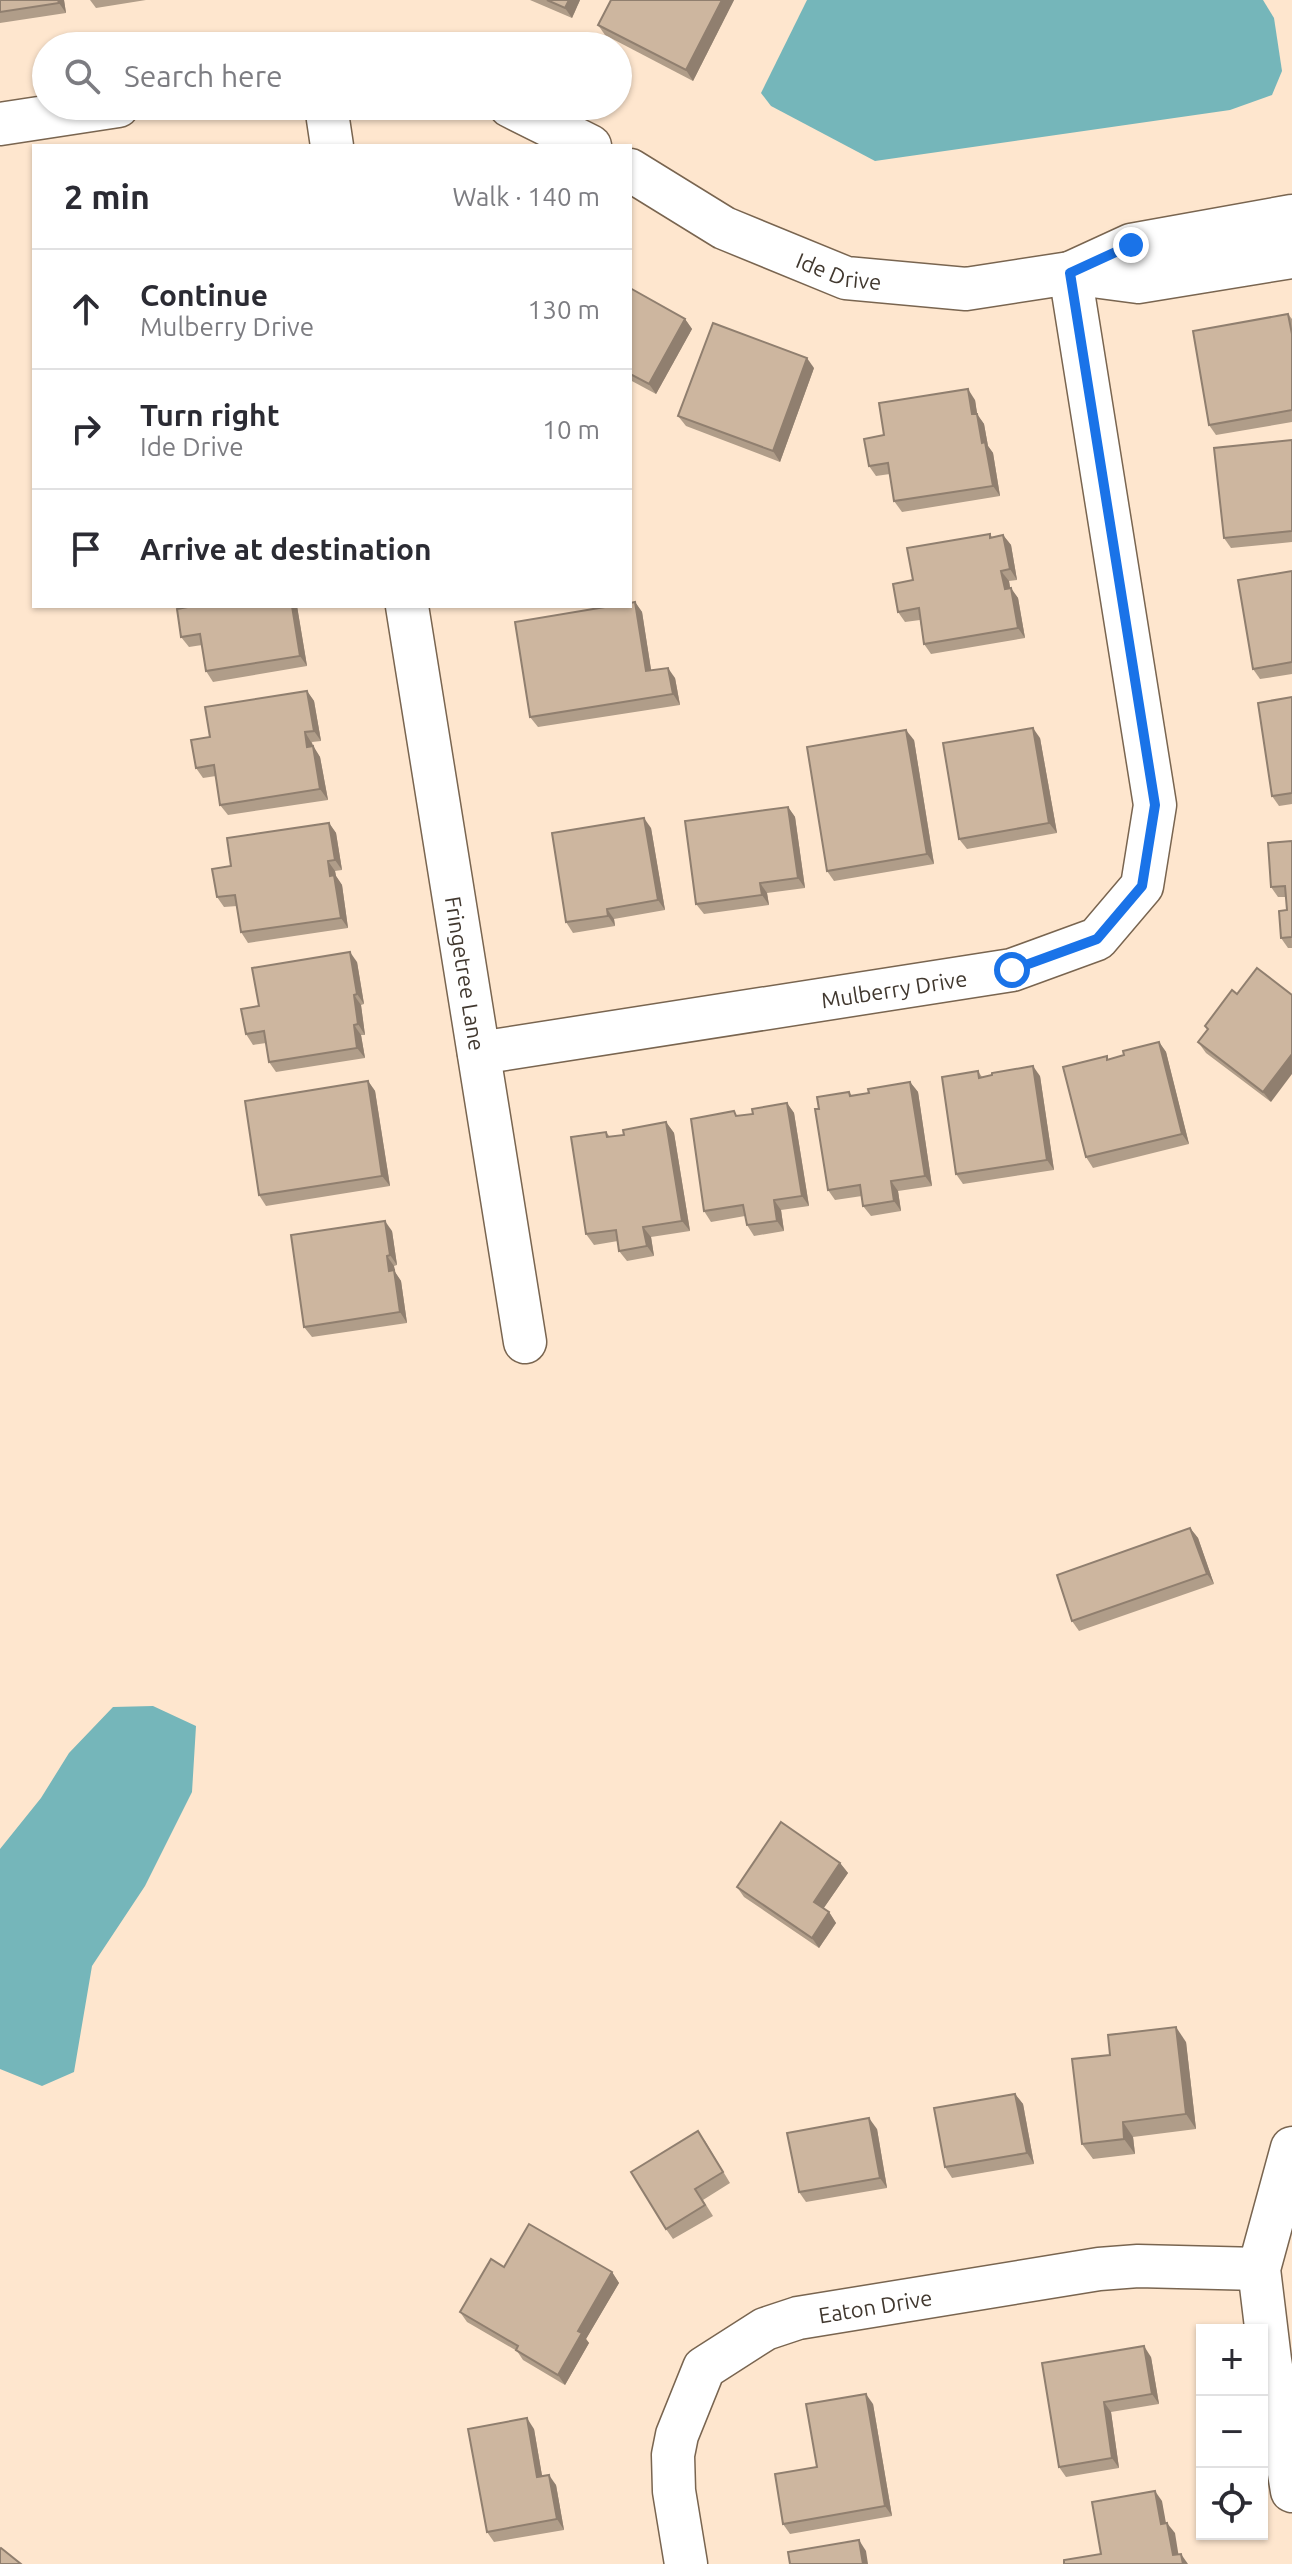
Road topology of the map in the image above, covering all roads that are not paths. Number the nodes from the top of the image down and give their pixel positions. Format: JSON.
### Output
{"nodes":[{"id":1,"x":32,"y":119,"type":"edge"},
{"id":2,"x":328,"y":120,"type":"edge"},
{"id":3,"x":538,"y":120,"type":"edge"},
{"id":4,"x":0,"y":124,"type":"edge"},
{"id":5,"x":332,"y":144,"type":"edge"},
{"id":6,"x":586,"y":144,"type":"edge"},
{"id":7,"x":632,"y":171,"type":"edge"},
{"id":8,"x":1292,"y":216,"type":"edge"},
{"id":9,"x":1292,"y":257,"type":"edge"},
{"id":10,"x":1070,"y":273,"type":"junction"},
{"id":11,"x":407,"y":608,"type":"edge"},
{"id":12,"x":479,"y":1053,"type":"junction"},
{"id":13,"x":525,"y":1342,"type":"dead end"},
{"id":14,"x":1292,"y":2148,"type":"edge"},
{"id":15,"x":1259,"y":2269,"type":"junction"},
{"id":16,"x":1292,"y":2491,"type":"edge"},
{"id":17,"x":686,"y":2564,"type":"edge"}],
"edges":[{"from":1,"to":4,"type":"street"},
{"from":2,"to":5,"type":"street"},
{"from":3,"to":6,"type":"street"},
{"from":7,"to":10,"type":"street","name":"Ide Drive"},
{"from":8,"to":10,"type":"street","name":"Ide Drive"},
{"from":9,"to":10,"type":"street","name":"Ide Drive"},
{"from":10,"to":12,"type":"street","name":"Mulberry Drive"},
{"from":11,"to":12,"type":"street","name":"Fringetree Lane"},
{"from":12,"to":13,"type":"street","name":"Fringetree Lane"},
{"from":14,"to":15,"type":"street"},
{"from":15,"to":16,"type":"street"},
{"from":15,"to":17,"type":"street","name":"Eaton Drive"}]}
